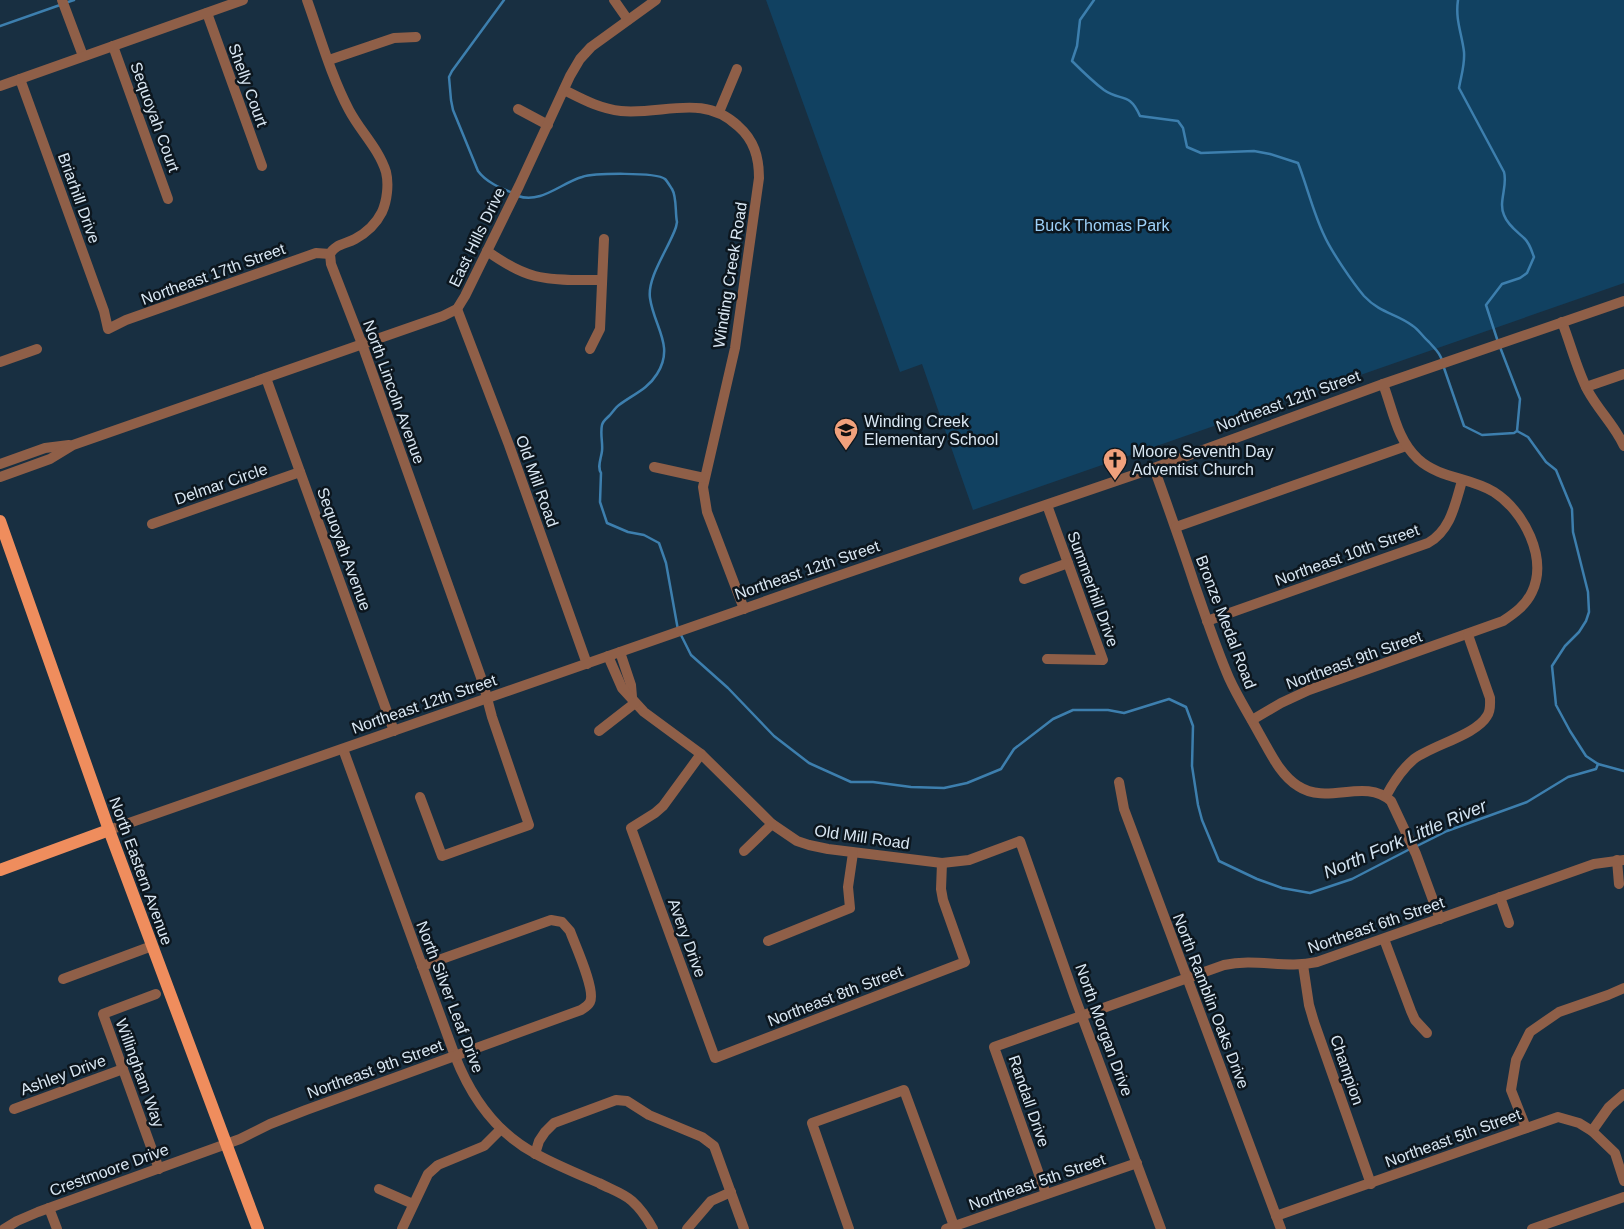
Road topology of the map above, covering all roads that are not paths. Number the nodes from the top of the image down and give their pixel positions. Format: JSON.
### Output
{"nodes":[{"id":1,"x":62,"y":0,"type":"edge"},
{"id":2,"x":243,"y":0,"type":"edge"},
{"id":3,"x":307,"y":0,"type":"edge"},
{"id":4,"x":614,"y":0,"type":"edge"},
{"id":5,"x":656,"y":0,"type":"edge"},
{"id":6,"x":206,"y":13,"type":"junction"},
{"id":7,"x":628,"y":20,"type":"junction"},
{"id":8,"x":416,"y":38,"type":"dead end"},
{"id":9,"x":113,"y":46,"type":"junction"},
{"id":10,"x":83,"y":56,"type":"junction"},
{"id":11,"x":329,"y":60,"type":"junction"},
{"id":12,"x":737,"y":69,"type":"dead end"},
{"id":13,"x":20,"y":79,"type":"junction"},
{"id":14,"x":0,"y":86,"type":"edge"},
{"id":15,"x":564,"y":90,"type":"junction"},
{"id":16,"x":518,"y":109,"type":"dead end"},
{"id":17,"x":719,"y":112,"type":"junction"},
{"id":18,"x":548,"y":124,"type":"junction"},
{"id":19,"x":262,"y":166,"type":"dead end"},
{"id":20,"x":168,"y":198,"type":"dead end"},
{"id":21,"x":604,"y":238,"type":"dead end"},
{"id":22,"x":487,"y":251,"type":"junction"},
{"id":23,"x":330,"y":254,"type":"junction"},
{"id":24,"x":601,"y":280,"type":"junction"},
{"id":25,"x":1624,"y":301,"type":"edge"},
{"id":26,"x":457,"y":309,"type":"junction"},
{"id":27,"x":1562,"y":322,"type":"junction"},
{"id":28,"x":108,"y":329,"type":"joint"},
{"id":29,"x":362,"y":344,"type":"junction"},
{"id":30,"x":37,"y":349,"type":"dead end"},
{"id":31,"x":590,"y":349,"type":"dead end"},
{"id":32,"x":0,"y":362,"type":"edge"},
{"id":33,"x":1624,"y":374,"type":"edge"},
{"id":34,"x":266,"y":378,"type":"junction"},
{"id":35,"x":1383,"y":384,"type":"junction"},
{"id":36,"x":1586,"y":387,"type":"junction"},
{"id":37,"x":73,"y":445,"type":"junction"},
{"id":38,"x":1406,"y":446,"type":"junction"},
{"id":39,"x":1624,"y":446,"type":"edge"},
{"id":40,"x":0,"y":464,"type":"edge"},
{"id":41,"x":654,"y":467,"type":"dead end"},
{"id":42,"x":1154,"y":468,"type":"junction"},
{"id":43,"x":300,"y":472,"type":"junction"},
{"id":44,"x":0,"y":477,"type":"edge"},
{"id":45,"x":704,"y":478,"type":"junction"},
{"id":46,"x":1462,"y":481,"type":"junction"},
{"id":47,"x":1047,"y":505,"type":"junction"},
{"id":48,"x":0,"y":521,"type":"edge"},
{"id":49,"x":152,"y":524,"type":"dead end"},
{"id":50,"x":1176,"y":527,"type":"junction"},
{"id":51,"x":1068,"y":563,"type":"junction"},
{"id":52,"x":1024,"y":578,"type":"dead end"},
{"id":53,"x":744,"y":609,"type":"junction"},
{"id":54,"x":1207,"y":621,"type":"junction"},
{"id":55,"x":1468,"y":634,"type":"junction"},
{"id":56,"x":620,"y":652,"type":"junction"},
{"id":57,"x":608,"y":656,"type":"junction"},
{"id":58,"x":1047,"y":659,"type":"dead end"},
{"id":59,"x":587,"y":664,"type":"junction"},
{"id":60,"x":487,"y":699,"type":"junction"},
{"id":61,"x":633,"y":700,"type":"junction"},
{"id":62,"x":1252,"y":720,"type":"junction"},
{"id":63,"x":599,"y":731,"type":"dead end"},
{"id":64,"x":394,"y":732,"type":"junction"},
{"id":65,"x":343,"y":749,"type":"junction"},
{"id":66,"x":701,"y":754,"type":"junction"},
{"id":67,"x":1119,"y":782,"type":"dead end"},
{"id":68,"x":1386,"y":796,"type":"junction"},
{"id":69,"x":420,"y":797,"type":"dead end"},
{"id":70,"x":772,"y":824,"type":"junction"},
{"id":71,"x":109,"y":830,"type":"junction"},
{"id":72,"x":1020,"y":841,"type":"joint"},
{"id":73,"x":744,"y":851,"type":"dead end"},
{"id":74,"x":853,"y":852,"type":"junction"},
{"id":75,"x":1620,"y":860,"type":"edge"},
{"id":76,"x":942,"y":863,"type":"junction"},
{"id":77,"x":0,"y":870,"type":"edge"},
{"id":78,"x":1619,"y":884,"type":"dead end"},
{"id":79,"x":1500,"y":897,"type":"junction"},
{"id":80,"x":1440,"y":919,"type":"junction"},
{"id":81,"x":1509,"y":923,"type":"dead end"},
{"id":82,"x":1384,"y":939,"type":"junction"},
{"id":83,"x":768,"y":941,"type":"dead end"},
{"id":84,"x":152,"y":946,"type":"junction"},
{"id":85,"x":1303,"y":965,"type":"junction"},
{"id":86,"x":422,"y":966,"type":"junction"},
{"id":87,"x":1186,"y":978,"type":"junction"},
{"id":88,"x":63,"y":979,"type":"dead end"},
{"id":89,"x":1624,"y":988,"type":"edge"},
{"id":90,"x":156,"y":994,"type":"dead end"},
{"id":91,"x":1083,"y":1015,"type":"junction"},
{"id":92,"x":1427,"y":1033,"type":"dead end"},
{"id":93,"x":994,"y":1047,"type":"joint"},
{"id":94,"x":454,"y":1056,"type":"junction"},
{"id":95,"x":715,"y":1058,"type":"joint"},
{"id":96,"x":123,"y":1069,"type":"junction"},
{"id":97,"x":1624,"y":1094,"type":"edge"},
{"id":98,"x":14,"y":1109,"type":"dead end"},
{"id":99,"x":1526,"y":1128,"type":"junction"},
{"id":100,"x":501,"y":1129,"type":"junction"},
{"id":101,"x":1592,"y":1132,"type":"junction"},
{"id":102,"x":227,"y":1144,"type":"junction"},
{"id":103,"x":535,"y":1154,"type":"junction"},
{"id":104,"x":1137,"y":1163,"type":"junction"},
{"id":105,"x":159,"y":1168,"type":"junction"},
{"id":106,"x":1624,"y":1181,"type":"edge"},
{"id":107,"x":1371,"y":1184,"type":"junction"},
{"id":108,"x":379,"y":1188,"type":"dead end"},
{"id":109,"x":731,"y":1192,"type":"junction"},
{"id":110,"x":1046,"y":1194,"type":"junction"},
{"id":111,"x":1624,"y":1197,"type":"edge"},
{"id":112,"x":413,"y":1204,"type":"junction"},
{"id":113,"x":49,"y":1208,"type":"junction"},
{"id":114,"x":1276,"y":1216,"type":"junction"},
{"id":115,"x":950,"y":1228,"type":"edge"},
{"id":116,"x":4,"y":1229,"type":"edge"},
{"id":117,"x":57,"y":1229,"type":"edge"},
{"id":118,"x":258,"y":1229,"type":"edge"},
{"id":119,"x":402,"y":1229,"type":"edge"},
{"id":120,"x":653,"y":1229,"type":"edge"},
{"id":121,"x":687,"y":1229,"type":"edge"},
{"id":122,"x":744,"y":1229,"type":"edge"},
{"id":123,"x":849,"y":1229,"type":"edge"},
{"id":124,"x":1161,"y":1229,"type":"edge"},
{"id":125,"x":1280,"y":1229,"type":"edge"},
{"id":126,"x":1532,"y":1229,"type":"edge"}],
"edges":[{"from":1,"to":10,"type":"street"},
{"from":2,"to":6,"type":"street"},
{"from":3,"to":11,"type":"street"},
{"from":4,"to":7,"type":"street"},
{"from":5,"to":7,"type":"street","name":"East Hills Drive"},
{"from":6,"to":9,"type":"street"},
{"from":6,"to":19,"type":"street","name":"Shelly Court"},
{"from":7,"to":15,"type":"street","name":"East Hills Drive"},
{"from":8,"to":11,"type":"street"},
{"from":9,"to":10,"type":"street"},
{"from":9,"to":20,"type":"street","name":"Sequoyah Court"},
{"from":10,"to":13,"type":"street"},
{"from":11,"to":23,"type":"street"},
{"from":12,"to":17,"type":"street"},
{"from":13,"to":14,"type":"street"},
{"from":13,"to":28,"type":"street","name":"Briarhill Drive"},
{"from":15,"to":17,"type":"street","name":"Winding Creek Road"},
{"from":15,"to":18,"type":"street","name":"East Hills Drive"},
{"from":16,"to":18,"type":"street"},
{"from":17,"to":45,"type":"street","name":"Winding Creek Road"},
{"from":18,"to":22,"type":"street","name":"East Hills Drive"},
{"from":21,"to":24,"type":"street"},
{"from":22,"to":24,"type":"street"},
{"from":22,"to":26,"type":"street","name":"East Hills Drive"},
{"from":23,"to":28,"type":"street","name":"Northeast 17th Street"},
{"from":23,"to":29,"type":"street","name":"North Lincoln Avenue"},
{"from":24,"to":31,"type":"street"},
{"from":25,"to":27,"type":"street","name":"Northeast 12th Street"},
{"from":26,"to":29,"type":"street","name":"East Hills Drive"},
{"from":26,"to":59,"type":"street","name":"Old Mill Road"},
{"from":27,"to":35,"type":"street","name":"Northeast 12th Street"},
{"from":27,"to":36,"type":"street"},
{"from":29,"to":34,"type":"street","name":"East Hills Drive"},
{"from":29,"to":60,"type":"street","name":"North Lincoln Avenue"},
{"from":30,"to":32,"type":"street"},
{"from":33,"to":36,"type":"street"},
{"from":34,"to":37,"type":"street","name":"East Hills Drive"},
{"from":34,"to":43,"type":"street","name":"Sequoyah Avenue"},
{"from":35,"to":38,"type":"street"},
{"from":35,"to":42,"type":"street","name":"Northeast 12th Street"},
{"from":36,"to":39,"type":"street"},
{"from":37,"to":40,"type":"street","name":"East Hills Drive"},
{"from":37,"to":44,"type":"street","name":"East Hills Drive"},
{"from":38,"to":46,"type":"street","name":"Northeast 9th Street"},
{"from":38,"to":50,"type":"street"},
{"from":41,"to":45,"type":"street"},
{"from":42,"to":47,"type":"street","name":"Northeast 12th Street"},
{"from":42,"to":50,"type":"street","name":"Bronze Medal Road"},
{"from":43,"to":49,"type":"street","name":"Delmar Circle"},
{"from":43,"to":64,"type":"street","name":"Sequoyah Avenue"},
{"from":45,"to":53,"type":"street","name":"Winding Creek Road"},
{"from":46,"to":54,"type":"street","name":"Northeast 10th Street"},
{"from":46,"to":55,"type":"street","name":"Northeast 9th Street"},
{"from":47,"to":51,"type":"street","name":"Summerhill Drive"},
{"from":47,"to":53,"type":"street","name":"Northeast 12th Street"},
{"from":48,"to":71,"type":"main road","name":"North Eastern Avenue"},
{"from":50,"to":54,"type":"street","name":"Bronze Medal Road"},
{"from":51,"to":52,"type":"street"},
{"from":51,"to":58,"type":"street","name":"Summerhill Drive"},
{"from":53,"to":56,"type":"street","name":"Northeast 12th Street"},
{"from":54,"to":62,"type":"street","name":"Bronze Medal Road"},
{"from":55,"to":62,"type":"street","name":"Northeast 9th Street"},
{"from":55,"to":68,"type":"street"},
{"from":56,"to":57,"type":"street","name":"Northeast 12th Street"},
{"from":56,"to":61,"type":"street"},
{"from":57,"to":59,"type":"street","name":"Northeast 12th Street"},
{"from":57,"to":61,"type":"street","name":"Old Mill Road"},
{"from":59,"to":60,"type":"street","name":"Northeast 12th Street"},
{"from":60,"to":64,"type":"street","name":"Northeast 12th Street"},
{"from":60,"to":69,"type":"street","name":"North Lincoln Avenue"},
{"from":61,"to":63,"type":"street"},
{"from":61,"to":66,"type":"street","name":"Old Mill Road"},
{"from":62,"to":68,"type":"street","name":"Bronze Medal Road"},
{"from":64,"to":65,"type":"street","name":"Northeast 12th Street"},
{"from":65,"to":71,"type":"street","name":"Northeast 12th Street"},
{"from":65,"to":86,"type":"street","name":"North Silver Leaf Drive"},
{"from":66,"to":70,"type":"street","name":"Old Mill Road"},
{"from":66,"to":95,"type":"street","name":"Avery Drive"},
{"from":67,"to":87,"type":"street","name":"North Ramblin Oaks Drive"},
{"from":68,"to":80,"type":"street"},
{"from":70,"to":73,"type":"street"},
{"from":70,"to":74,"type":"street","name":"Old Mill Road"},
{"from":71,"to":77,"type":"main road","name":"Northeast 12th Street"},
{"from":71,"to":84,"type":"main road","name":"North Eastern Avenue"},
{"from":72,"to":76,"type":"street","name":"Old Mill Road"},
{"from":72,"to":91,"type":"street","name":"North Morgan Drive"},
{"from":74,"to":76,"type":"street","name":"Old Mill Road"},
{"from":74,"to":83,"type":"street"},
{"from":75,"to":78,"type":"street"},
{"from":75,"to":79,"type":"street","name":"Northeast 6th Street"},
{"from":76,"to":95,"type":"street","name":"Northeast 8th Street"},
{"from":79,"to":80,"type":"street","name":"Northeast 6th Street"},
{"from":79,"to":81,"type":"street"},
{"from":80,"to":82,"type":"street","name":"Northeast 6th Street"},
{"from":82,"to":85,"type":"street","name":"Northeast 6th Street"},
{"from":82,"to":92,"type":"street"},
{"from":84,"to":88,"type":"street"},
{"from":84,"to":102,"type":"main road","name":"North Eastern Avenue"},
{"from":85,"to":87,"type":"street","name":"Northeast 6th Street"},
{"from":85,"to":107,"type":"street","name":"Champion"},
{"from":86,"to":94,"type":"street","name":"North Silver Leaf Drive"},
{"from":86,"to":94,"type":"street","name":"Northeast 9th Street"},
{"from":87,"to":91,"type":"street","name":"Northeast 6th Street"},
{"from":87,"to":114,"type":"street","name":"North Ramblin Oaks Drive"},
{"from":89,"to":99,"type":"street"},
{"from":90,"to":96,"type":"street","name":"Willingham Way"},
{"from":91,"to":93,"type":"street","name":"Northeast 6th Street"},
{"from":91,"to":104,"type":"street","name":"North Morgan Drive"},
{"from":93,"to":110,"type":"street","name":"Randall Drive"},
{"from":94,"to":100,"type":"street","name":"North Silver Leaf Drive"},
{"from":94,"to":102,"type":"street","name":"Northeast 9th Street"},
{"from":96,"to":98,"type":"street","name":"Ashley Drive"},
{"from":96,"to":105,"type":"street","name":"Willingham Way"},
{"from":97,"to":101,"type":"street"},
{"from":99,"to":101,"type":"street","name":"Northeast 5th Street"},
{"from":99,"to":107,"type":"street","name":"Northeast 5th Street"},
{"from":100,"to":103,"type":"street","name":"North Silver Leaf Drive"},
{"from":100,"to":112,"type":"street"},
{"from":101,"to":106,"type":"street","name":"Northeast 5th Street"},
{"from":102,"to":105,"type":"street","name":"Crestmoore Drive"},
{"from":102,"to":118,"type":"main road","name":"North Eastern Avenue"},
{"from":103,"to":109,"type":"street"},
{"from":103,"to":120,"type":"street","name":"North Silver Leaf Drive"},
{"from":104,"to":110,"type":"street","name":"Northeast 5th Street"},
{"from":104,"to":124,"type":"street","name":"North Morgan Drive"},
{"from":105,"to":113,"type":"street","name":"Crestmoore Drive"},
{"from":107,"to":114,"type":"street","name":"Northeast 5th Street"},
{"from":108,"to":112,"type":"street"},
{"from":109,"to":121,"type":"street"},
{"from":109,"to":122,"type":"street"},
{"from":110,"to":115,"type":"street","name":"Northeast 5th Street"},
{"from":111,"to":126,"type":"street"},
{"from":112,"to":119,"type":"street"},
{"from":113,"to":116,"type":"street","name":"Crestmoore Drive"},
{"from":113,"to":117,"type":"street"},
{"from":114,"to":125,"type":"street","name":"North Ramblin Oaks Drive"},
{"from":115,"to":123,"type":"street"}]}
